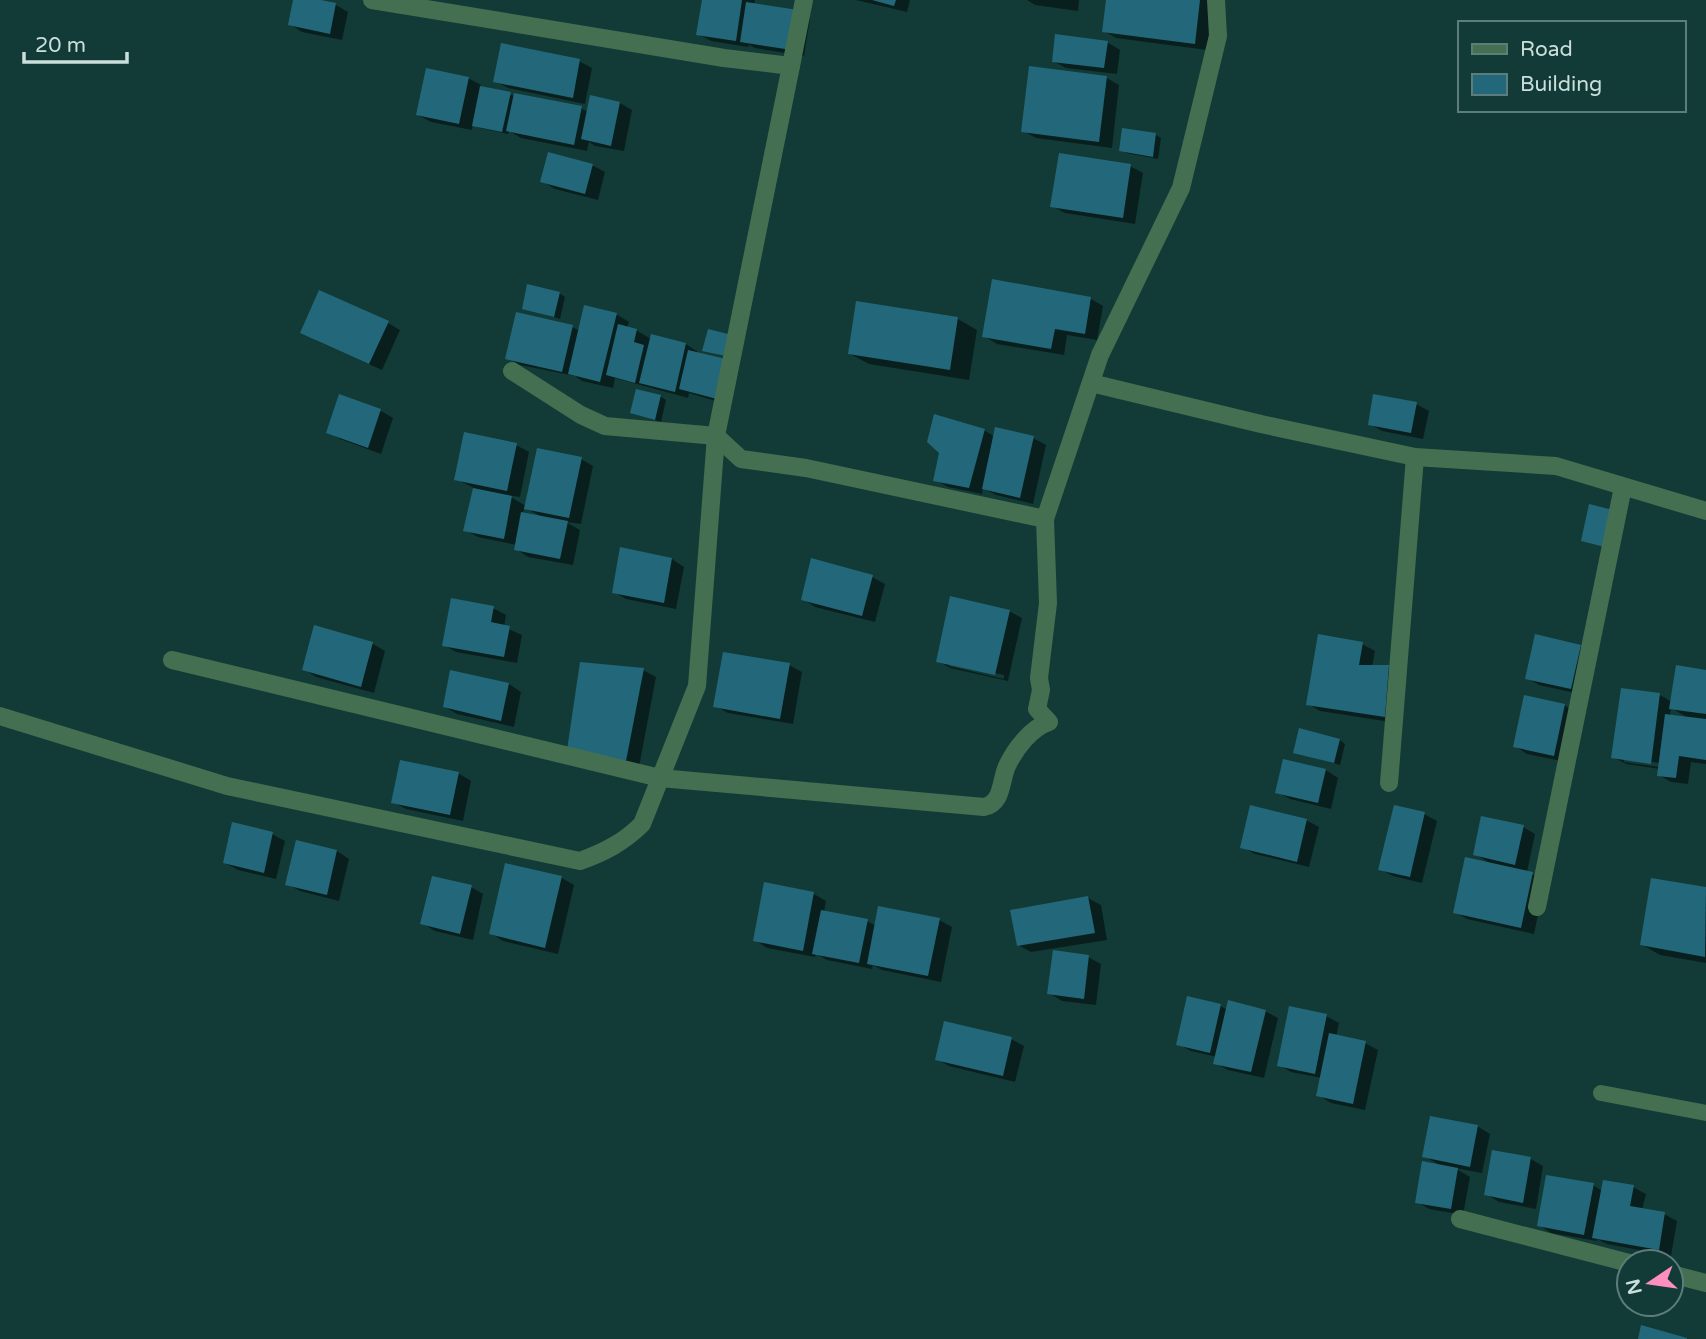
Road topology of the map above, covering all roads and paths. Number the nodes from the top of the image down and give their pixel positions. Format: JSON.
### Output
{"nodes":[{"id":1,"x":372,"y":0,"type":"edge"},
{"id":2,"x":804,"y":0,"type":"edge"},
{"id":3,"x":1216,"y":0,"type":"edge"},
{"id":4,"x":791,"y":66,"type":"junction"},
{"id":5,"x":512,"y":371,"type":"dead end"},
{"id":6,"x":1091,"y":383,"type":"junction"},
{"id":7,"x":716,"y":436,"type":"junction"},
{"id":8,"x":1415,"y":457,"type":"junction"},
{"id":9,"x":1623,"y":487,"type":"junction"},
{"id":10,"x":1706,"y":511,"type":"edge"},
{"id":11,"x":1045,"y":519,"type":"junction"},
{"id":12,"x":172,"y":660,"type":"dead end"},
{"id":13,"x":0,"y":716,"type":"edge"},
{"id":14,"x":660,"y":778,"type":"junction"},
{"id":15,"x":1389,"y":783,"type":"dead end"},
{"id":16,"x":1537,"y":907,"type":"dead end"},
{"id":17,"x":1601,"y":1093,"type":"dead end"},
{"id":18,"x":1706,"y":1114,"type":"edge"},
{"id":19,"x":1461,"y":1219,"type":"dead end"},
{"id":20,"x":1615,"y":1259,"type":"edge"},
{"id":21,"x":1685,"y":1278,"type":"edge"},
{"id":22,"x":1706,"y":1283,"type":"edge"}],
"edges":[{"from":1,"to":4,"type":"street"},
{"from":2,"to":4,"type":"street"},
{"from":3,"to":6,"type":"street"},
{"from":4,"to":7,"type":"street"},
{"from":5,"to":7,"type":"street"},
{"from":6,"to":8,"type":"street"},
{"from":6,"to":11,"type":"street"},
{"from":7,"to":11,"type":"street"},
{"from":7,"to":14,"type":"street"},
{"from":8,"to":9,"type":"street"},
{"from":8,"to":15,"type":"street"},
{"from":9,"to":10,"type":"street"},
{"from":9,"to":16,"type":"street"},
{"from":11,"to":14,"type":"street"},
{"from":12,"to":14,"type":"street"},
{"from":13,"to":14,"type":"street"},
{"from":17,"to":18,"type":"lane"},
{"from":19,"to":20,"type":"street"},
{"from":21,"to":22,"type":"street"}]}
